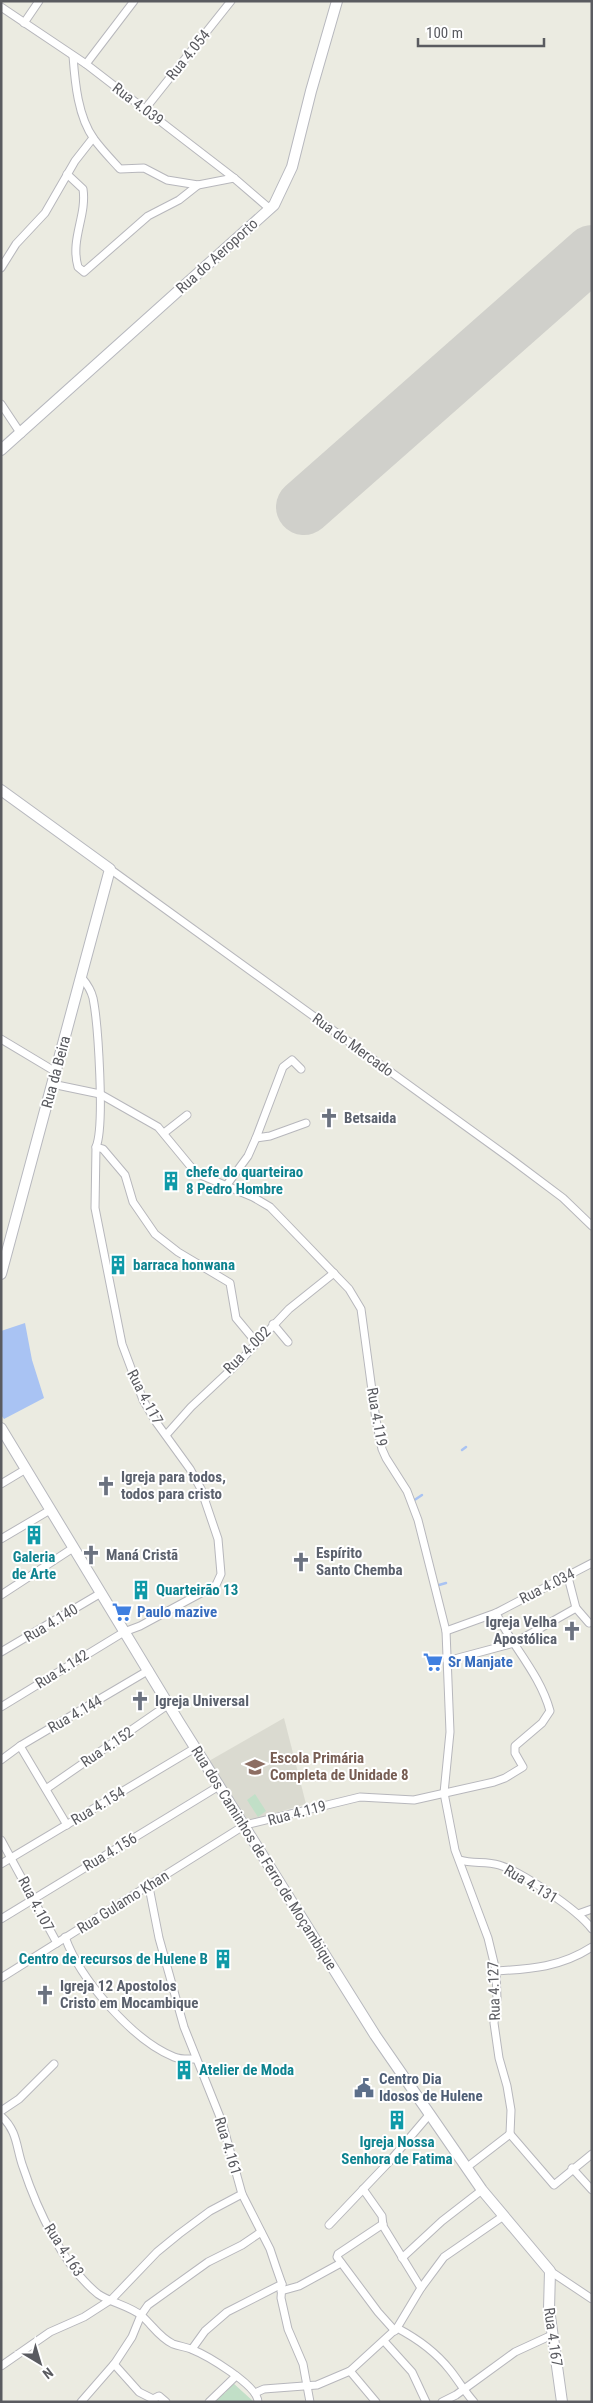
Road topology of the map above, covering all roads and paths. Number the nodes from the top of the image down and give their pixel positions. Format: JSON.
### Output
{"nodes":[{"id":1,"x":39,"y":1,"type":"edge"},
{"id":2,"x":134,"y":1,"type":"edge"},
{"id":3,"x":231,"y":1,"type":"edge"},
{"id":4,"x":334,"y":3,"type":"edge"},
{"id":5,"x":1,"y":7,"type":"edge"},
{"id":6,"x":24,"y":23,"type":"junction"},
{"id":7,"x":72,"y":56,"type":"junction"},
{"id":8,"x":86,"y":64,"type":"junction"},
{"id":9,"x":145,"y":109,"type":"junction"},
{"id":10,"x":93,"y":138,"type":"junction"},
{"id":11,"x":67,"y":174,"type":"junction"},
{"id":12,"x":234,"y":178,"type":"junction"},
{"id":13,"x":198,"y":186,"type":"junction"},
{"id":14,"x":270,"y":209,"type":"junction"},
{"id":15,"x":1,"y":268,"type":"edge"},
{"id":16,"x":1,"y":404,"type":"edge"},
{"id":17,"x":21,"y":434,"type":"junction"},
{"id":18,"x":1,"y":450,"type":"edge"},
{"id":19,"x":1,"y":790,"type":"edge"},
{"id":20,"x":110,"y":869,"type":"junction"},
{"id":21,"x":82,"y":978,"type":"junction"},
{"id":22,"x":1,"y":1039,"type":"edge"},
{"id":23,"x":301,"y":1069,"type":"dead end"},
{"id":24,"x":56,"y":1072,"type":"junction"},
{"id":25,"x":52,"y":1084,"type":"junction"},
{"id":26,"x":100,"y":1094,"type":"junction"},
{"id":27,"x":187,"y":1115,"type":"dead end"},
{"id":28,"x":306,"y":1123,"type":"dead end"},
{"id":29,"x":164,"y":1133,"type":"junction"},
{"id":30,"x":256,"y":1138,"type":"junction"},
{"id":31,"x":96,"y":1147,"type":"junction"},
{"id":32,"x":226,"y":1186,"type":"junction"},
{"id":33,"x":592,"y":1226,"type":"edge"},
{"id":34,"x":334,"y":1273,"type":"junction"},
{"id":35,"x":1,"y":1274,"type":"edge"},
{"id":36,"x":273,"y":1324,"type":"junction"},
{"id":37,"x":256,"y":1342,"type":"junction"},
{"id":38,"x":288,"y":1342,"type":"dead end"},
{"id":39,"x":1,"y":1428,"type":"edge"},
{"id":40,"x":167,"y":1434,"type":"junction"},
{"id":41,"x":26,"y":1469,"type":"junction"},
{"id":42,"x":1,"y":1484,"type":"edge"},
{"id":43,"x":50,"y":1510,"type":"junction"},
{"id":44,"x":1,"y":1539,"type":"edge"},
{"id":45,"x":72,"y":1548,"type":"junction"},
{"id":46,"x":592,"y":1563,"type":"edge"},
{"id":47,"x":568,"y":1577,"type":"junction"},
{"id":48,"x":101,"y":1593,"type":"junction"},
{"id":49,"x":1,"y":1595,"type":"edge"},
{"id":50,"x":576,"y":1608,"type":"junction"},
{"id":51,"x":496,"y":1613,"type":"junction"},
{"id":52,"x":589,"y":1623,"type":"dead end"},
{"id":53,"x":446,"y":1631,"type":"junction"},
{"id":54,"x":124,"y":1632,"type":"junction"},
{"id":55,"x":514,"y":1643,"type":"junction"},
{"id":56,"x":1,"y":1652,"type":"edge"},
{"id":57,"x":447,"y":1660,"type":"junction"},
{"id":58,"x":149,"y":1670,"type":"junction"},
{"id":59,"x":169,"y":1704,"type":"junction"},
{"id":60,"x":1,"y":1707,"type":"edge"},
{"id":61,"x":20,"y":1746,"type":"junction"},
{"id":62,"x":195,"y":1748,"type":"junction"},
{"id":63,"x":1,"y":1760,"type":"edge"},
{"id":64,"x":218,"y":1786,"type":"junction"},
{"id":65,"x":46,"y":1789,"type":"junction"},
{"id":66,"x":444,"y":1793,"type":"junction"},
{"id":67,"x":67,"y":1825,"type":"junction"},
{"id":68,"x":245,"y":1825,"type":"junction"},
{"id":69,"x":1,"y":1840,"type":"edge"},
{"id":70,"x":12,"y":1857,"type":"junction"},
{"id":71,"x":460,"y":1860,"type":"junction"},
{"id":72,"x":1,"y":1864,"type":"edge"},
{"id":73,"x":149,"y":1887,"type":"junction"},
{"id":74,"x":33,"y":1900,"type":"junction"},
{"id":75,"x":592,"y":1909,"type":"edge"},
{"id":76,"x":578,"y":1914,"type":"junction"},
{"id":77,"x":1,"y":1919,"type":"edge"},
{"id":78,"x":592,"y":1929,"type":"edge"},
{"id":79,"x":65,"y":1938,"type":"junction"},
{"id":80,"x":56,"y":1943,"type":"junction"},
{"id":81,"x":592,"y":1947,"type":"edge"},
{"id":82,"x":496,"y":1971,"type":"junction"},
{"id":83,"x":1,"y":1978,"type":"edge"},
{"id":84,"x":196,"y":2059,"type":"junction"},
{"id":85,"x":54,"y":2064,"type":"dead end"},
{"id":86,"x":1,"y":2111,"type":"edge"},
{"id":87,"x":429,"y":2115,"type":"junction"},
{"id":88,"x":1,"y":2116,"type":"edge"},
{"id":89,"x":510,"y":2134,"type":"junction"},
{"id":90,"x":592,"y":2154,"type":"edge"},
{"id":91,"x":466,"y":2168,"type":"junction"},
{"id":92,"x":572,"y":2168,"type":"junction"},
{"id":93,"x":363,"y":2189,"type":"junction"},
{"id":94,"x":482,"y":2190,"type":"junction"},
{"id":95,"x":592,"y":2190,"type":"edge"},
{"id":96,"x":242,"y":2194,"type":"junction"},
{"id":97,"x":502,"y":2217,"type":"junction"},
{"id":98,"x":383,"y":2224,"type":"junction"},
{"id":99,"x":329,"y":2225,"type":"dead end"},
{"id":100,"x":261,"y":2232,"type":"junction"},
{"id":101,"x":402,"y":2258,"type":"junction"},
{"id":102,"x":341,"y":2263,"type":"junction"},
{"id":103,"x":550,"y":2271,"type":"junction"},
{"id":104,"x":282,"y":2288,"type":"junction"},
{"id":105,"x":421,"y":2288,"type":"junction"},
{"id":106,"x":112,"y":2299,"type":"junction"},
{"id":107,"x":592,"y":2299,"type":"edge"},
{"id":108,"x":141,"y":2315,"type":"junction"},
{"id":109,"x":396,"y":2329,"type":"junction"},
{"id":110,"x":552,"y":2335,"type":"junction"},
{"id":111,"x":384,"y":2341,"type":"junction"},
{"id":112,"x":192,"y":2349,"type":"junction"},
{"id":113,"x":114,"y":2364,"type":"junction"},
{"id":114,"x":1,"y":2366,"type":"edge"},
{"id":115,"x":350,"y":2371,"type":"junction"},
{"id":116,"x":236,"y":2376,"type":"junction"},
{"id":117,"x":308,"y":2386,"type":"junction"},
{"id":118,"x":464,"y":2389,"type":"junction"},
{"id":119,"x":255,"y":2393,"type":"junction"},
{"id":120,"x":86,"y":2399,"type":"edge"},
{"id":121,"x":166,"y":2402,"type":"edge"},
{"id":122,"x":209,"y":2402,"type":"edge"},
{"id":123,"x":258,"y":2402,"type":"edge"},
{"id":124,"x":310,"y":2402,"type":"edge"},
{"id":125,"x":376,"y":2402,"type":"edge"},
{"id":126,"x":426,"y":2402,"type":"edge"},
{"id":127,"x":442,"y":2402,"type":"edge"},
{"id":128,"x":474,"y":2402,"type":"edge"},
{"id":129,"x":562,"y":2402,"type":"edge"}],
"edges":[{"from":1,"to":6,"type":"street"},
{"from":2,"to":8,"type":"street"},
{"from":3,"to":9,"type":"street","name":"Rua 4.054"},
{"from":4,"to":14,"type":"street","name":"Rua do Aeroporto"},
{"from":5,"to":6,"type":"street","name":"Rua 4.039"},
{"from":6,"to":7,"type":"street","name":"Rua 4.039"},
{"from":7,"to":8,"type":"street","name":"Rua 4.039"},
{"from":7,"to":10,"type":"street"},
{"from":8,"to":9,"type":"street","name":"Rua 4.039"},
{"from":9,"to":12,"type":"street","name":"Rua 4.039"},
{"from":10,"to":11,"type":"street"},
{"from":10,"to":13,"type":"street"},
{"from":11,"to":13,"type":"street"},
{"from":11,"to":15,"type":"street"},
{"from":12,"to":13,"type":"street"},
{"from":12,"to":14,"type":"street","name":"Rua 4.039"},
{"from":14,"to":17,"type":"street","name":"Rua do Aeroporto"},
{"from":16,"to":17,"type":"street"},
{"from":17,"to":18,"type":"street","name":"Rua do Aeroporto"},
{"from":19,"to":20,"type":"street"},
{"from":20,"to":21,"type":"street","name":"Rua da Beira"},
{"from":20,"to":33,"type":"street","name":"Rua do Mercado"},
{"from":21,"to":24,"type":"street","name":"Rua da Beira"},
{"from":21,"to":26,"type":"street","name":"Rua 4.117"},
{"from":22,"to":24,"type":"street"},
{"from":23,"to":30,"type":"street"},
{"from":24,"to":25,"type":"street","name":"Rua da Beira"},
{"from":25,"to":26,"type":"street","name":"Rua 4.119"},
{"from":25,"to":35,"type":"street","name":"Rua da Beira"},
{"from":26,"to":29,"type":"street","name":"Rua 4.119"},
{"from":26,"to":31,"type":"street","name":"Rua 4.117"},
{"from":27,"to":29,"type":"street"},
{"from":28,"to":30,"type":"street"},
{"from":29,"to":32,"type":"street","name":"Rua 4.119"},
{"from":30,"to":32,"type":"street"},
{"from":31,"to":37,"type":"street"},
{"from":31,"to":40,"type":"street","name":"Rua 4.117"},
{"from":32,"to":34,"type":"street","name":"Rua 4.119"},
{"from":34,"to":36,"type":"street","name":"Rua 4.002"},
{"from":34,"to":53,"type":"street","name":"Rua 4.119"},
{"from":36,"to":37,"type":"street","name":"Rua 4.002"},
{"from":36,"to":38,"type":"street"},
{"from":37,"to":40,"type":"street","name":"Rua 4.002"},
{"from":39,"to":41,"type":"street","name":"Rua dos Caminhos de Ferro de Moçambique"},
{"from":40,"to":54,"type":"street","name":"Rua 4.117"},
{"from":41,"to":42,"type":"street"},
{"from":41,"to":43,"type":"street","name":"Rua dos Caminhos de Ferro de Moçambique"},
{"from":43,"to":44,"type":"street"},
{"from":43,"to":45,"type":"street","name":"Rua dos Caminhos de Ferro de Moçambique"},
{"from":45,"to":48,"type":"street","name":"Rua dos Caminhos de Ferro de Moçambique"},
{"from":45,"to":49,"type":"street"},
{"from":46,"to":47,"type":"street","name":"Rua 4.034"},
{"from":47,"to":50,"type":"street"},
{"from":47,"to":51,"type":"street","name":"Rua 4.034"},
{"from":48,"to":54,"type":"street","name":"Rua dos Caminhos de Ferro de Moçambique"},
{"from":48,"to":56,"type":"street","name":"Rua 4.140"},
{"from":50,"to":52,"type":"street"},
{"from":50,"to":55,"type":"street"},
{"from":51,"to":53,"type":"street","name":"Rua 4.034"},
{"from":51,"to":55,"type":"street"},
{"from":53,"to":57,"type":"street","name":"Rua 4.119"},
{"from":54,"to":58,"type":"street","name":"Rua dos Caminhos de Ferro de Moçambique"},
{"from":54,"to":60,"type":"street","name":"Rua 4.142"},
{"from":55,"to":57,"type":"street"},
{"from":55,"to":66,"type":"street"},
{"from":57,"to":66,"type":"street","name":"Rua 4.119"},
{"from":58,"to":59,"type":"street","name":"Rua dos Caminhos de Ferro de Moçambique"},
{"from":58,"to":61,"type":"street","name":"Rua 4.144"},
{"from":59,"to":62,"type":"street","name":"Rua dos Caminhos de Ferro de Moçambique"},
{"from":59,"to":65,"type":"street","name":"Rua 4.152"},
{"from":61,"to":63,"type":"street","name":"Rua 4.144"},
{"from":61,"to":65,"type":"street"},
{"from":62,"to":64,"type":"street","name":"Rua dos Caminhos de Ferro de Moçambique"},
{"from":62,"to":67,"type":"street","name":"Rua 4.154"},
{"from":64,"to":68,"type":"street","name":"Rua dos Caminhos de Ferro de Moçambique"},
{"from":64,"to":74,"type":"street","name":"Rua 4.156"},
{"from":65,"to":67,"type":"street"},
{"from":66,"to":68,"type":"street","name":"Rua 4.119"},
{"from":66,"to":71,"type":"street","name":"Rua 4.127"},
{"from":67,"to":70,"type":"street","name":"Rua 4.154"},
{"from":68,"to":73,"type":"street","name":"Rua Gulamo Khan"},
{"from":68,"to":87,"type":"street","name":"Rua dos Caminhos de Ferro de Moçambique"},
{"from":69,"to":70,"type":"street","name":"Rua 4.107"},
{"from":70,"to":72,"type":"street","name":"Rua 4.154"},
{"from":70,"to":74,"type":"street","name":"Rua 4.107"},
{"from":71,"to":76,"type":"street","name":"Rua 4.131"},
{"from":71,"to":82,"type":"street","name":"Rua 4.127"},
{"from":73,"to":79,"type":"street","name":"Rua Gulamo Khan"},
{"from":73,"to":84,"type":"street","name":"Rua 4.161"},
{"from":74,"to":77,"type":"street","name":"Rua 4.156"},
{"from":74,"to":80,"type":"street","name":"Rua 4.107"},
{"from":75,"to":76,"type":"street"},
{"from":76,"to":78,"type":"street","name":"Rua 4.131"},
{"from":79,"to":80,"type":"street","name":"Rua Gulamo Khan"},
{"from":79,"to":84,"type":"street"},
{"from":80,"to":83,"type":"street","name":"Rua Gulamo Khan"},
{"from":81,"to":82,"type":"street"},
{"from":82,"to":89,"type":"street","name":"Rua 4.127"},
{"from":84,"to":96,"type":"street","name":"Rua 4.161"},
{"from":85,"to":86,"type":"street"},
{"from":87,"to":91,"type":"street","name":"Rua dos Caminhos de Ferro de Moçambique"},
{"from":87,"to":93,"type":"street"},
{"from":88,"to":106,"type":"street","name":"Rua 4.163"},
{"from":89,"to":91,"type":"street"},
{"from":89,"to":92,"type":"street"},
{"from":90,"to":92,"type":"street"},
{"from":91,"to":94,"type":"street","name":"Rua dos Caminhos de Ferro de Moçambique"},
{"from":92,"to":95,"type":"street"},
{"from":93,"to":98,"type":"street"},
{"from":93,"to":99,"type":"street"},
{"from":94,"to":97,"type":"street","name":"Rua dos Caminhos de Ferro de Moçambique"},
{"from":94,"to":101,"type":"street"},
{"from":96,"to":100,"type":"street","name":"Rua 4.161"},
{"from":96,"to":106,"type":"street"},
{"from":97,"to":103,"type":"street","name":"Rua dos Caminhos de Ferro de Moçambique"},
{"from":97,"to":105,"type":"street"},
{"from":98,"to":101,"type":"street"},
{"from":98,"to":102,"type":"street"},
{"from":100,"to":104,"type":"street","name":"Rua 4.161"},
{"from":100,"to":108,"type":"street"},
{"from":101,"to":105,"type":"street"},
{"from":102,"to":104,"type":"street"},
{"from":102,"to":109,"type":"street"},
{"from":103,"to":107,"type":"street"},
{"from":103,"to":110,"type":"street","name":"Rua 4.167"},
{"from":104,"to":112,"type":"street"},
{"from":104,"to":117,"type":"street","name":"Rua 4.161"},
{"from":105,"to":109,"type":"street"},
{"from":106,"to":108,"type":"street","name":"Rua 4.163"},
{"from":106,"to":114,"type":"street"},
{"from":108,"to":112,"type":"street","name":"Rua 4.163"},
{"from":108,"to":113,"type":"street"},
{"from":109,"to":111,"type":"street"},
{"from":109,"to":118,"type":"street"},
{"from":110,"to":118,"type":"street"},
{"from":110,"to":129,"type":"street","name":"Rua 4.167"},
{"from":111,"to":115,"type":"street"},
{"from":111,"to":126,"type":"street"},
{"from":112,"to":116,"type":"street","name":"Rua 4.163"},
{"from":113,"to":120,"type":"street"},
{"from":113,"to":121,"type":"street"},
{"from":115,"to":117,"type":"street"},
{"from":115,"to":125,"type":"street"},
{"from":116,"to":119,"type":"street","name":"Rua 4.163"},
{"from":116,"to":122,"type":"street"},
{"from":117,"to":119,"type":"street"},
{"from":117,"to":124,"type":"street","name":"Rua 4.161"},
{"from":118,"to":127,"type":"street"},
{"from":118,"to":128,"type":"street"},
{"from":119,"to":123,"type":"street"}]}
